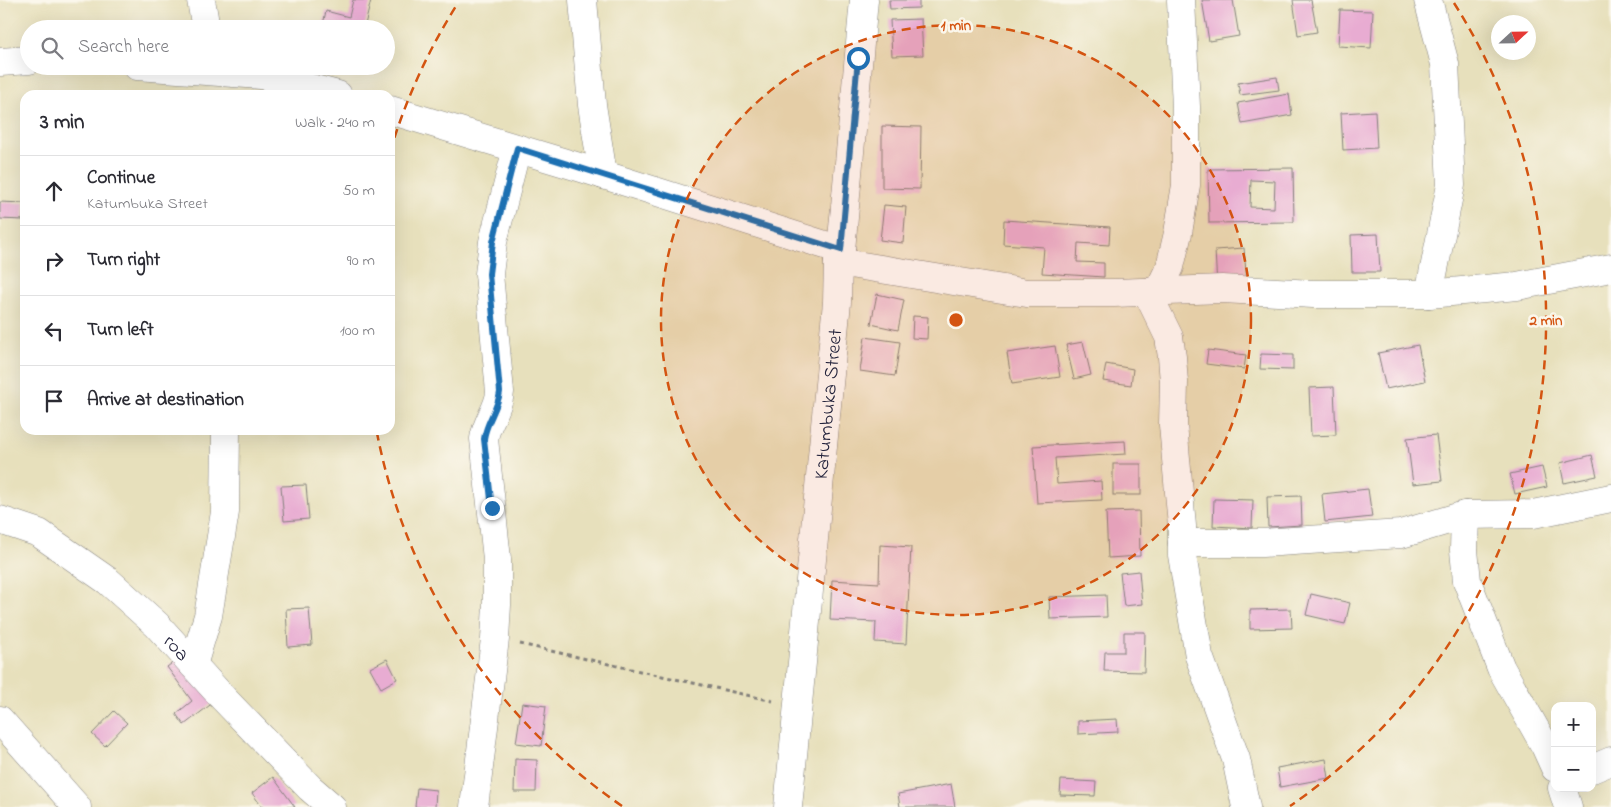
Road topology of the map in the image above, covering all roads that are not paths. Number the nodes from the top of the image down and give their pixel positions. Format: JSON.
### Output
{"nodes":[{"id":1,"x":201,"y":0,"type":"edge"},
{"id":2,"x":583,"y":0,"type":"edge"},
{"id":3,"x":864,"y":0,"type":"edge"},
{"id":4,"x":1182,"y":0,"type":"edge"},
{"id":5,"x":1428,"y":0,"type":"edge"},
{"id":6,"x":204,"y":20,"type":"edge"},
{"id":7,"x":20,"y":61,"type":"edge"},
{"id":8,"x":0,"y":62,"type":"edge"},
{"id":9,"x":194,"y":75,"type":"edge"},
{"id":10,"x":261,"y":75,"type":"edge"},
{"id":11,"x":261,"y":75,"type":"edge"},
{"id":12,"x":213,"y":78,"type":"edge"},
{"id":13,"x":319,"y":90,"type":"edge"},
{"id":14,"x":395,"y":111,"type":"edge"},
{"id":15,"x":517,"y":148,"type":"junction"},
{"id":16,"x":603,"y":175,"type":"junction"},
{"id":17,"x":840,"y":256,"type":"junction"},
{"id":18,"x":1611,"y":268,"type":"edge"},
{"id":19,"x":1152,"y":292,"type":"junction"},
{"id":20,"x":1428,"y":294,"type":"junction"},
{"id":21,"x":226,"y":435,"type":"edge"},
{"id":22,"x":1611,"y":498,"type":"edge"},
{"id":23,"x":1465,"y":515,"type":"junction"},
{"id":24,"x":0,"y":520,"type":"edge"},
{"id":25,"x":1182,"y":543,"type":"junction"},
{"id":26,"x":193,"y":665,"type":"junction"},
{"id":27,"x":0,"y":720,"type":"edge"},
{"id":28,"x":1551,"y":759,"type":"edge"},
{"id":29,"x":1611,"y":761,"type":"edge"},
{"id":30,"x":1596,"y":767,"type":"edge"},
{"id":31,"x":1563,"y":792,"type":"edge"},
{"id":32,"x":77,"y":807,"type":"edge"},
{"id":33,"x":332,"y":807,"type":"edge"},
{"id":34,"x":474,"y":807,"type":"edge"},
{"id":35,"x":788,"y":807,"type":"edge"},
{"id":36,"x":1246,"y":807,"type":"edge"},
{"id":37,"x":1568,"y":807,"type":"edge"}],
"edges":[{"from":1,"to":6,"type":"street"},
{"from":2,"to":16,"type":"street"},
{"from":3,"to":17,"type":"street","name":"Katumbuka Street"},
{"from":4,"to":19,"type":"street"},
{"from":5,"to":20,"type":"street"},
{"from":7,"to":8,"type":"street"},
{"from":9,"to":12,"type":"street"},
{"from":10,"to":13,"type":"street"},
{"from":11,"to":12,"type":"street"},
{"from":14,"to":15,"type":"street"},
{"from":15,"to":16,"type":"street"},
{"from":15,"to":34,"type":"street"},
{"from":16,"to":17,"type":"street"},
{"from":17,"to":19,"type":"street"},
{"from":17,"to":35,"type":"street","name":"Katumbuka Street"},
{"from":18,"to":20,"type":"street"},
{"from":19,"to":20,"type":"street"},
{"from":19,"to":25,"type":"street"},
{"from":21,"to":26,"type":"street"},
{"from":22,"to":23,"type":"street"},
{"from":23,"to":25,"type":"street"},
{"from":23,"to":28,"type":"street"},
{"from":24,"to":26,"type":"street","name":"roa"},
{"from":25,"to":36,"type":"street"},
{"from":26,"to":33,"type":"street","name":"roa"},
{"from":27,"to":32,"type":"street"},
{"from":29,"to":30,"type":"street"},
{"from":31,"to":37,"type":"street"}]}
